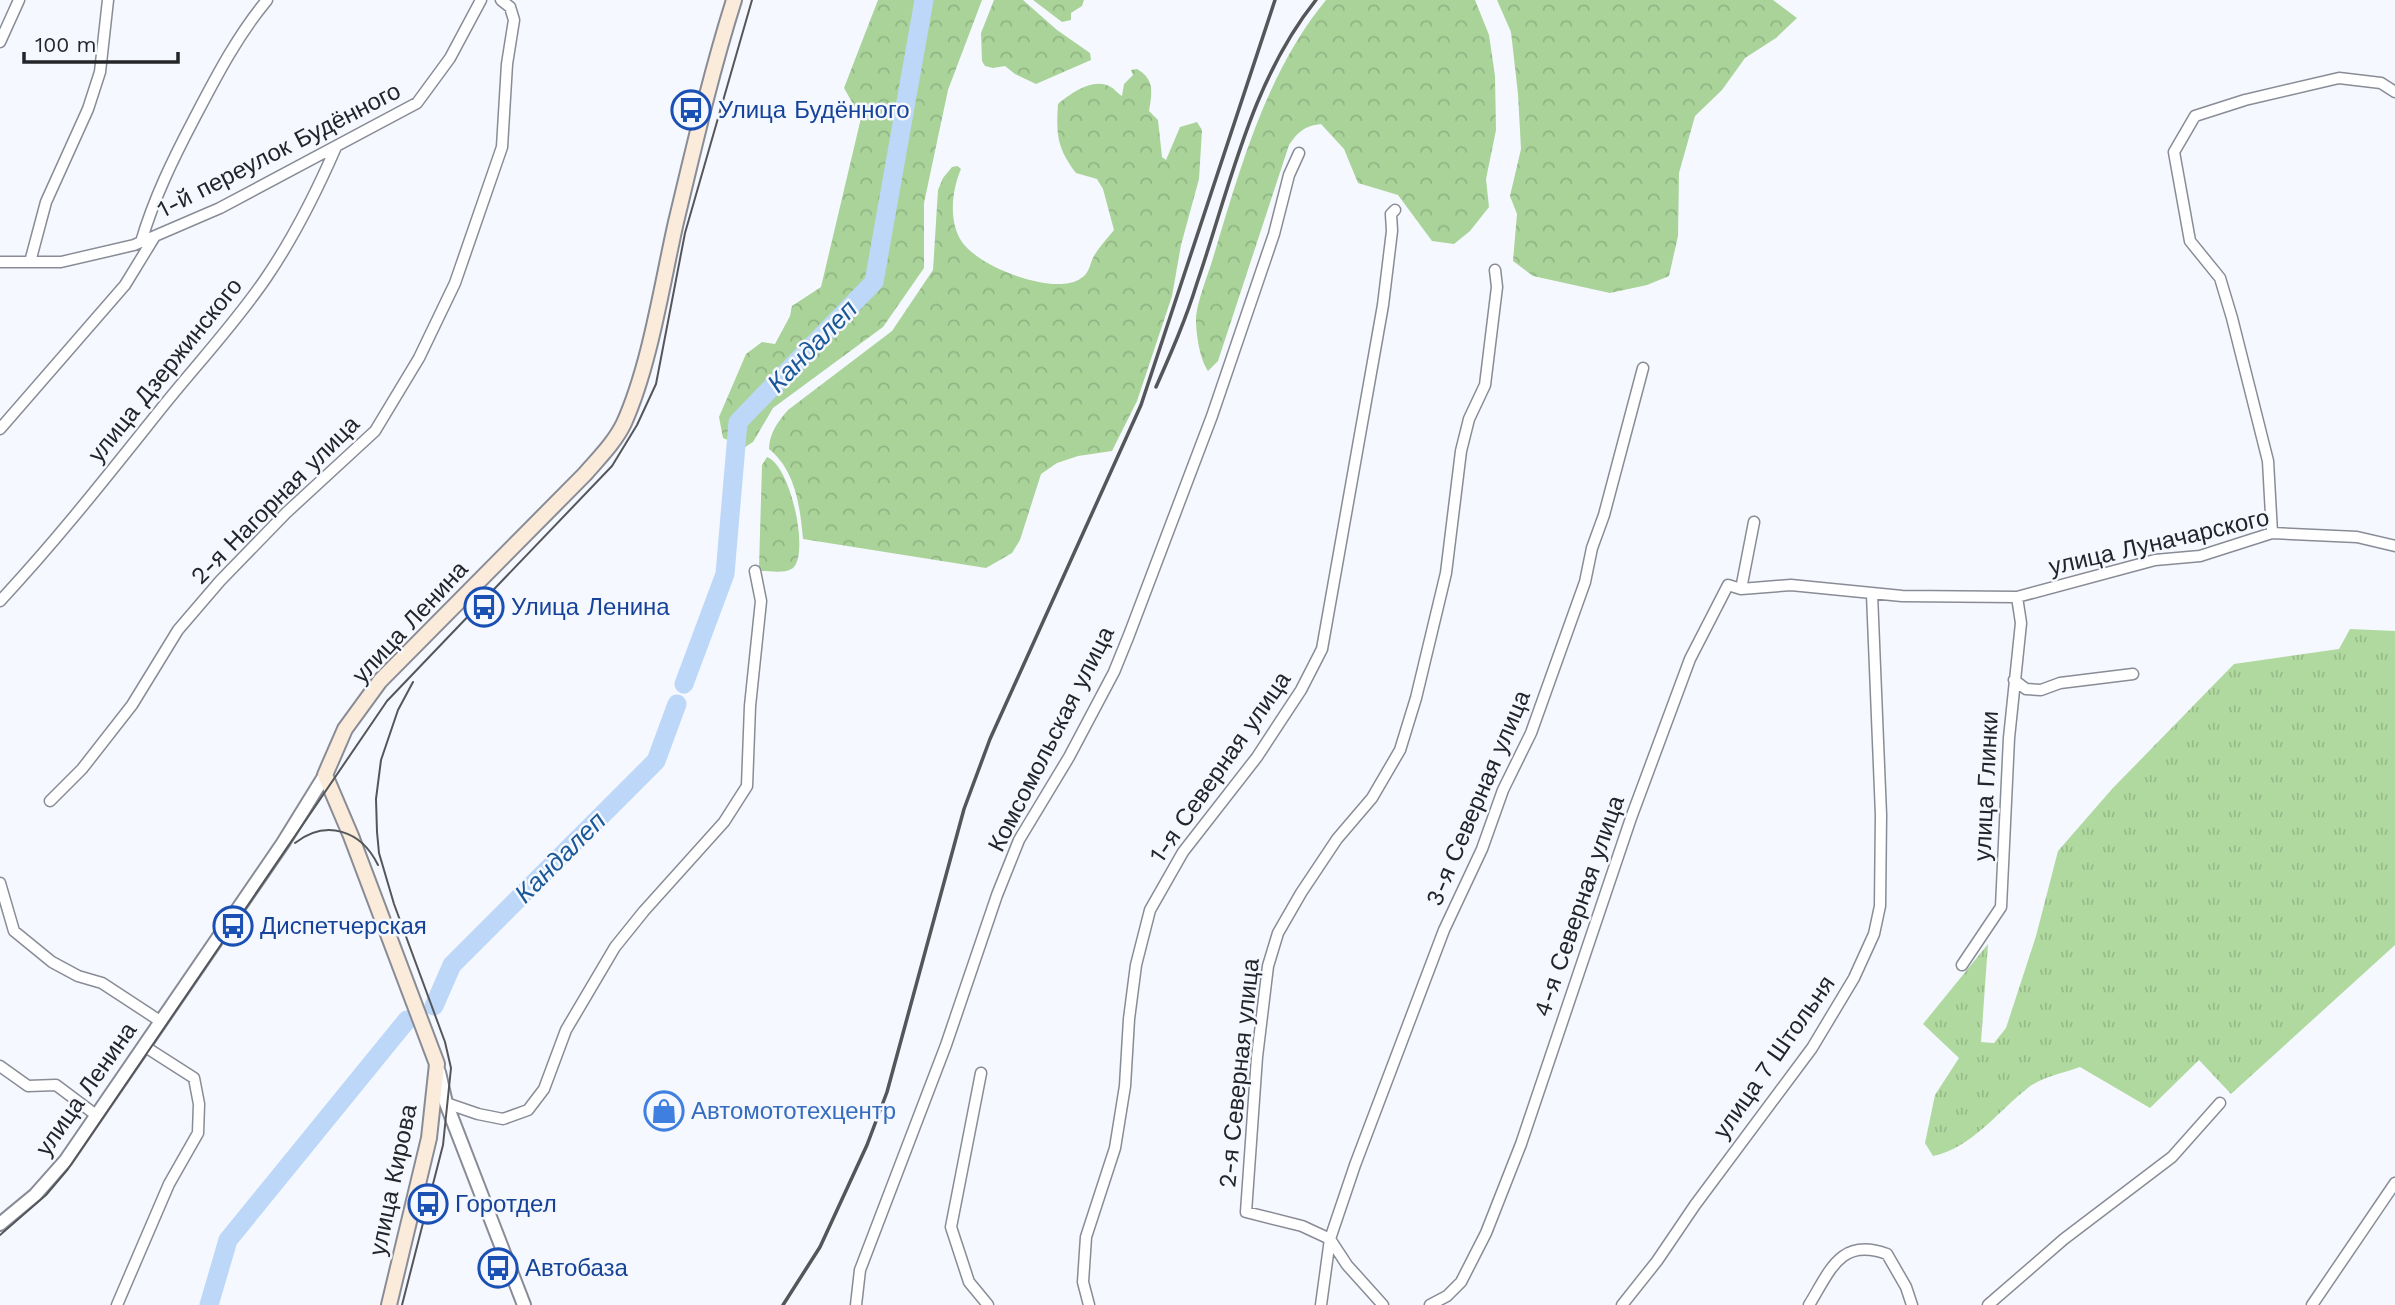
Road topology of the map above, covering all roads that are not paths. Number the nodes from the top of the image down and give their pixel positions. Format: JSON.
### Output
{"nodes":[{"id":1,"x":19,"y":0,"type":"edge"},
{"id":2,"x":108,"y":0,"type":"edge"},
{"id":3,"x":267,"y":0,"type":"edge"},
{"id":4,"x":481,"y":0,"type":"edge"},
{"id":5,"x":501,"y":0,"type":"edge"},
{"id":6,"x":734,"y":0,"type":"edge"},
{"id":7,"x":0,"y":42,"type":"edge"},
{"id":8,"x":2395,"y":92,"type":"edge"},
{"id":9,"x":336,"y":147,"type":"junction"},
{"id":10,"x":1299,"y":153,"type":"dead end"},
{"id":11,"x":1395,"y":210,"type":"dead end"},
{"id":12,"x":155,"y":236,"type":"junction"},
{"id":13,"x":141,"y":242,"type":"junction"},
{"id":14,"x":0,"y":262,"type":"edge"},
{"id":15,"x":30,"y":262,"type":"junction"},
{"id":16,"x":1495,"y":270,"type":"dead end"},
{"id":17,"x":1643,"y":368,"type":"dead end"},
{"id":18,"x":0,"y":429,"type":"edge"},
{"id":19,"x":1754,"y":522,"type":"dead end"},
{"id":20,"x":2272,"y":533,"type":"junction"},
{"id":21,"x":2395,"y":546,"type":"edge"},
{"id":22,"x":755,"y":571,"type":"dead end"},
{"id":23,"x":1741,"y":589,"type":"junction"},
{"id":24,"x":1872,"y":594,"type":"junction"},
{"id":25,"x":2017,"y":597,"type":"junction"},
{"id":26,"x":0,"y":601,"type":"edge"},
{"id":27,"x":2133,"y":674,"type":"dead end"},
{"id":28,"x":2014,"y":680,"type":"junction"},
{"id":29,"x":325,"y":775,"type":"junction"},
{"id":30,"x":50,"y":801,"type":"dead end"},
{"id":31,"x":0,"y":883,"type":"edge"},
{"id":32,"x":1962,"y":965,"type":"dead end"},
{"id":33,"x":160,"y":1021,"type":"junction"},
{"id":34,"x":144,"y":1046,"type":"junction"},
{"id":35,"x":437,"y":1064,"type":"junction"},
{"id":36,"x":0,"y":1066,"type":"edge"},
{"id":37,"x":981,"y":1073,"type":"dead end"},
{"id":38,"x":446,"y":1103,"type":"junction"},
{"id":39,"x":2220,"y":1103,"type":"dead end"},
{"id":40,"x":96,"y":1115,"type":"junction"},
{"id":41,"x":2395,"y":1183,"type":"edge"},
{"id":42,"x":0,"y":1224,"type":"edge"},
{"id":43,"x":1330,"y":1239,"type":"junction"},
{"id":44,"x":117,"y":1305,"type":"edge"},
{"id":45,"x":389,"y":1305,"type":"edge"},
{"id":46,"x":524,"y":1305,"type":"edge"},
{"id":47,"x":856,"y":1305,"type":"edge"},
{"id":48,"x":988,"y":1305,"type":"edge"},
{"id":49,"x":1089,"y":1305,"type":"edge"},
{"id":50,"x":1321,"y":1305,"type":"edge"},
{"id":51,"x":1383,"y":1305,"type":"edge"},
{"id":52,"x":1430,"y":1305,"type":"edge"},
{"id":53,"x":1622,"y":1305,"type":"edge"},
{"id":54,"x":1809,"y":1305,"type":"edge"},
{"id":55,"x":1912,"y":1305,"type":"edge"},
{"id":56,"x":1988,"y":1305,"type":"edge"},
{"id":57,"x":2312,"y":1305,"type":"edge"}],
"edges":[{"from":1,"to":7,"type":"street"},
{"from":2,"to":15,"type":"street"},
{"from":3,"to":13,"type":"street"},
{"from":4,"to":9,"type":"street","name":"1-й переулок Будённого"},
{"from":5,"to":30,"type":"street","name":"2-я Нагорная улица"},
{"from":6,"to":29,"type":"main road","name":"улица Ленина"},
{"from":8,"to":20,"type":"street"},
{"from":9,"to":12,"type":"street","name":"1-й переулок Будённого"},
{"from":9,"to":26,"type":"street","name":"улица Дзержинского"},
{"from":10,"to":47,"type":"street","name":"Комсомольская улица"},
{"from":11,"to":49,"type":"street","name":"1-я Северная улица"},
{"from":12,"to":13,"type":"street","name":"1-й переулок Будённого"},
{"from":12,"to":18,"type":"street"},
{"from":13,"to":15,"type":"street","name":"1-й переулок Будённого"},
{"from":14,"to":15,"type":"street","name":"1-й переулок Будённого"},
{"from":16,"to":43,"type":"street","name":"2-я Северная улица"},
{"from":17,"to":43,"type":"street","name":"3-я Северная улица"},
{"from":19,"to":23,"type":"street"},
{"from":20,"to":21,"type":"street","name":"улица Луначарского"},
{"from":20,"to":25,"type":"street","name":"улица Луначарского"},
{"from":22,"to":38,"type":"street"},
{"from":23,"to":24,"type":"street"},
{"from":23,"to":52,"type":"street","name":"4-я Северная улица"},
{"from":24,"to":25,"type":"street"},
{"from":24,"to":53,"type":"street","name":"улица 7 Штольня"},
{"from":25,"to":28,"type":"street","name":"улица Глинки"},
{"from":27,"to":28,"type":"street"},
{"from":28,"to":32,"type":"street","name":"улица Глинки"},
{"from":29,"to":33,"type":"street","name":"улица Ленина"},
{"from":29,"to":35,"type":"main road","name":"улица Кирова"},
{"from":31,"to":33,"type":"street"},
{"from":33,"to":34,"type":"street","name":"улица Ленина"},
{"from":34,"to":40,"type":"street","name":"улица Ленина"},
{"from":34,"to":44,"type":"street"},
{"from":35,"to":38,"type":"street","name":"улица Кирова"},
{"from":35,"to":45,"type":"main road","name":"улица Кирова"},
{"from":36,"to":40,"type":"street"},
{"from":37,"to":48,"type":"street"},
{"from":38,"to":46,"type":"street","name":"улица Кирова"},
{"from":39,"to":56,"type":"street"},
{"from":40,"to":42,"type":"street","name":"улица Ленина"},
{"from":41,"to":57,"type":"street"},
{"from":43,"to":50,"type":"street","name":"3-я Северная улица"},
{"from":43,"to":51,"type":"street"},
{"from":54,"to":55,"type":"street"}]}
